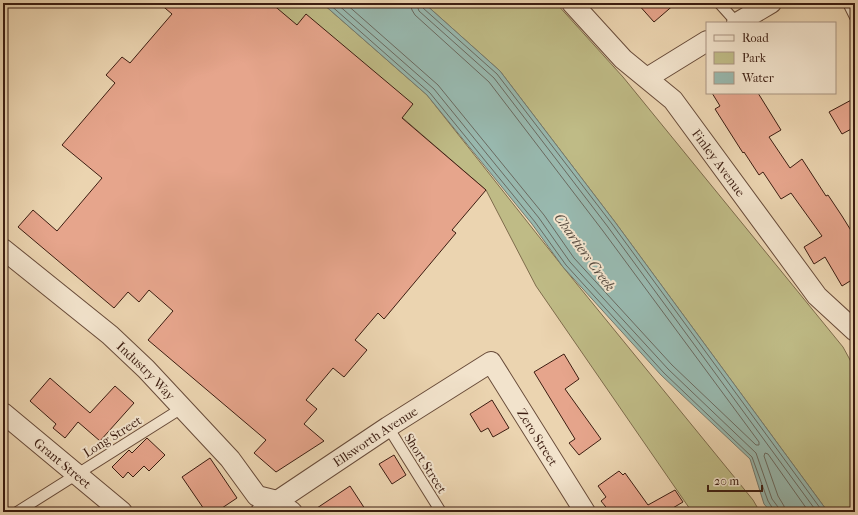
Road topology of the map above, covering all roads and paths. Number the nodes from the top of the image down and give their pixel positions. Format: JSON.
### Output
{"nodes":[{"id":1,"x":572,"y":3,"type":"edge"},
{"id":2,"x":719,"y":3,"type":"edge"},
{"id":3,"x":771,"y":3,"type":"edge"},
{"id":4,"x":848,"y":3,"type":"edge"},
{"id":5,"x":855,"y":17,"type":"edge"},
{"id":6,"x":736,"y":22,"type":"edge"},
{"id":7,"x":739,"y":22,"type":"edge"},
{"id":8,"x":706,"y":43,"type":"edge"},
{"id":9,"x":648,"y":78,"type":"junction"},
{"id":10,"x":3,"y":249,"type":"edge"},
{"id":11,"x":855,"y":331,"type":"edge"},
{"id":12,"x":491,"y":362,"type":"joint"},
{"id":13,"x":182,"y":408,"type":"junction"},
{"id":14,"x":3,"y":413,"type":"edge"},
{"id":15,"x":388,"y":427,"type":"junction"},
{"id":16,"x":76,"y":474,"type":"junction"},
{"id":17,"x":277,"y":508,"type":"edge"},
{"id":18,"x":17,"y":512,"type":"edge"},
{"id":19,"x":122,"y":512,"type":"edge"},
{"id":20,"x":441,"y":512,"type":"edge"},
{"id":21,"x":586,"y":512,"type":"edge"}],
"edges":[{"from":1,"to":9,"type":"street","name":"Finley Avenue"},
{"from":2,"to":6,"type":"lane"},
{"from":3,"to":7,"type":"street"},
{"from":4,"to":5,"type":"lane"},
{"from":8,"to":9,"type":"street"},
{"from":9,"to":11,"type":"street","name":"Finley Avenue"},
{"from":10,"to":13,"type":"street","name":"Industry Way"},
{"from":12,"to":15,"type":"street","name":"Ellsworth Avenue"},
{"from":12,"to":21,"type":"street","name":"Zero Street"},
{"from":13,"to":16,"type":"lane","name":"Long Street"},
{"from":13,"to":17,"type":"street","name":"Industry Way"},
{"from":14,"to":16,"type":"street","name":"Grant Street"},
{"from":15,"to":17,"type":"street","name":"Ellsworth Avenue"},
{"from":15,"to":20,"type":"lane","name":"Short Street"},
{"from":16,"to":18,"type":"lane","name":"Long Street"},
{"from":16,"to":19,"type":"street","name":"Grant Street"}]}
